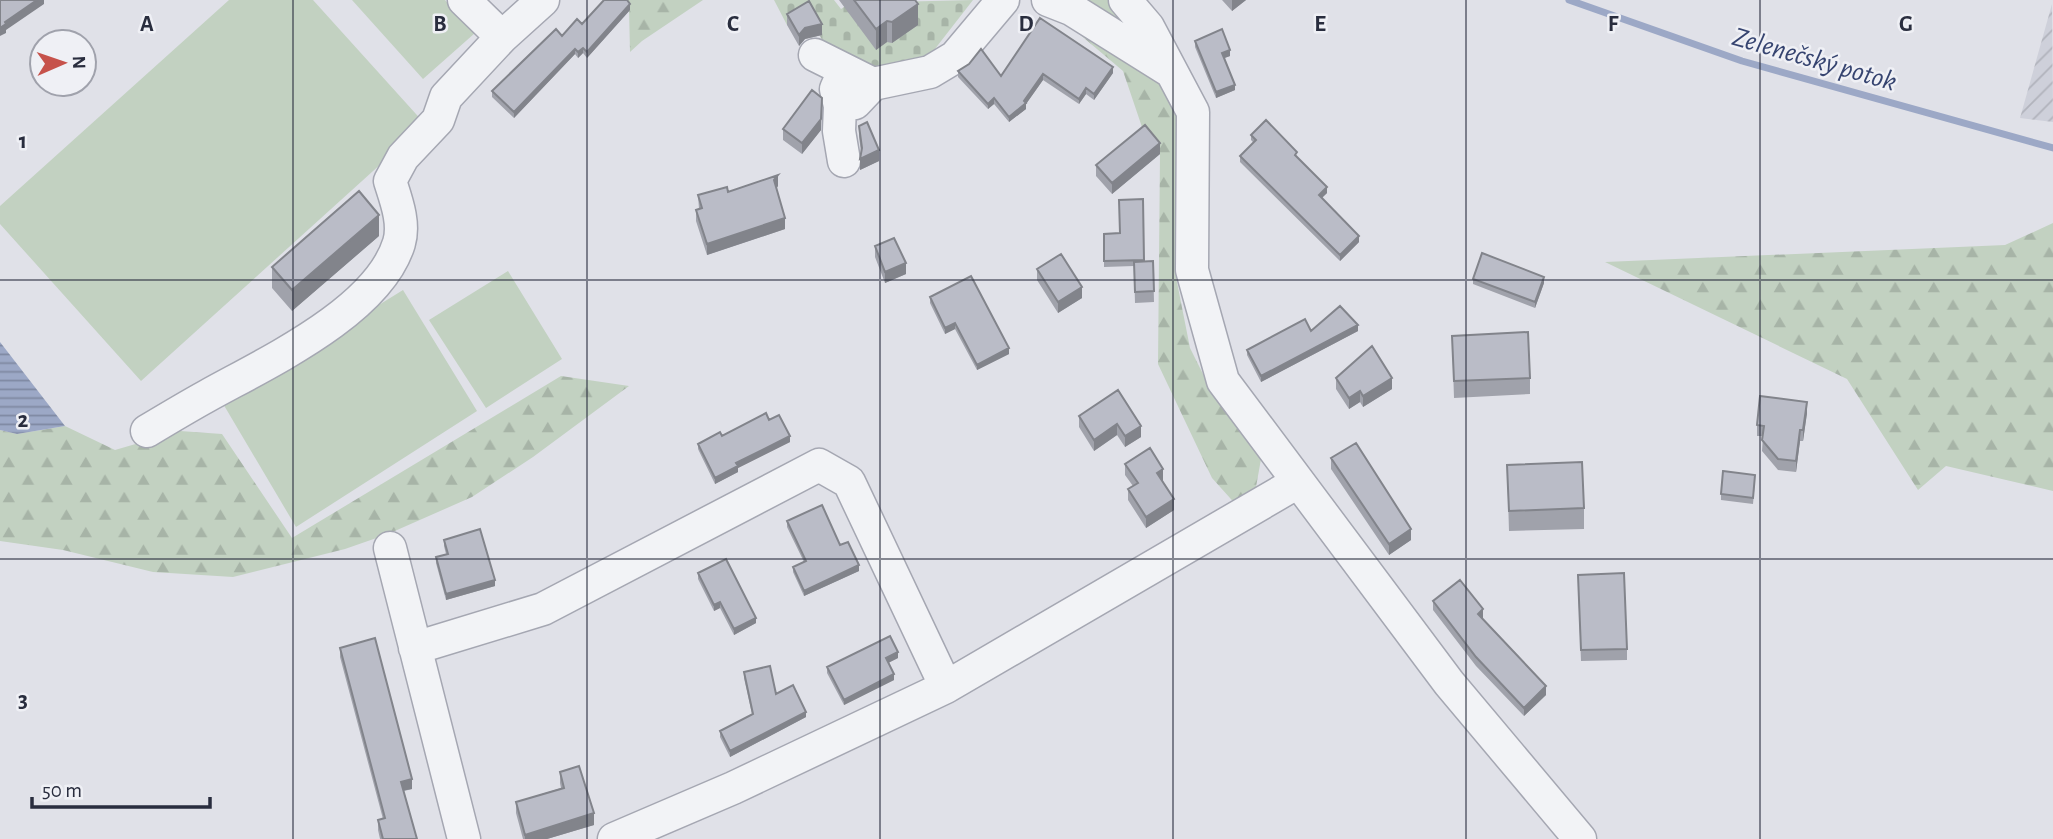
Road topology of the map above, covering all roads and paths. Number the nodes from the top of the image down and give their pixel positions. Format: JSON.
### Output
{"nodes":[{"id":1,"x":464,"y":0,"type":"edge"},
{"id":2,"x":543,"y":0,"type":"edge"},
{"id":3,"x":1003,"y":0,"type":"edge"},
{"id":4,"x":1048,"y":0,"type":"edge"},
{"id":5,"x":1125,"y":0,"type":"edge"},
{"id":6,"x":502,"y":37,"type":"junction"},
{"id":7,"x":815,"y":55,"type":"dead end"},
{"id":8,"x":844,"y":71,"type":"junction"},
{"id":9,"x":1171,"y":72,"type":"junction"},
{"id":10,"x":873,"y":84,"type":"junction"},
{"id":11,"x":841,"y":106,"type":"junction"},
{"id":12,"x":844,"y":161,"type":"dead end"},
{"id":13,"x":147,"y":431,"type":"dead end"},
{"id":14,"x":1298,"y":482,"type":"junction"},
{"id":15,"x":390,"y":548,"type":"dead end"},
{"id":16,"x":415,"y":648,"type":"junction"},
{"id":17,"x":946,"y":687,"type":"junction"},
{"id":18,"x":464,"y":839,"type":"edge"},
{"id":19,"x":614,"y":839,"type":"edge"},
{"id":20,"x":1580,"y":839,"type":"edge"}],
"edges":[{"from":1,"to":6,"type":"street"},
{"from":2,"to":6,"type":"street"},
{"from":3,"to":10,"type":"street"},
{"from":4,"to":9,"type":"street"},
{"from":5,"to":9,"type":"street"},
{"from":6,"to":13,"type":"street"},
{"from":7,"to":8,"type":"street"},
{"from":8,"to":10,"type":"street"},
{"from":8,"to":11,"type":"street"},
{"from":9,"to":14,"type":"street"},
{"from":10,"to":11,"type":"street"},
{"from":11,"to":12,"type":"street"},
{"from":14,"to":17,"type":"street"},
{"from":14,"to":20,"type":"street"},
{"from":15,"to":16,"type":"street"},
{"from":16,"to":17,"type":"street"},
{"from":16,"to":18,"type":"street"},
{"from":17,"to":19,"type":"street"}]}
